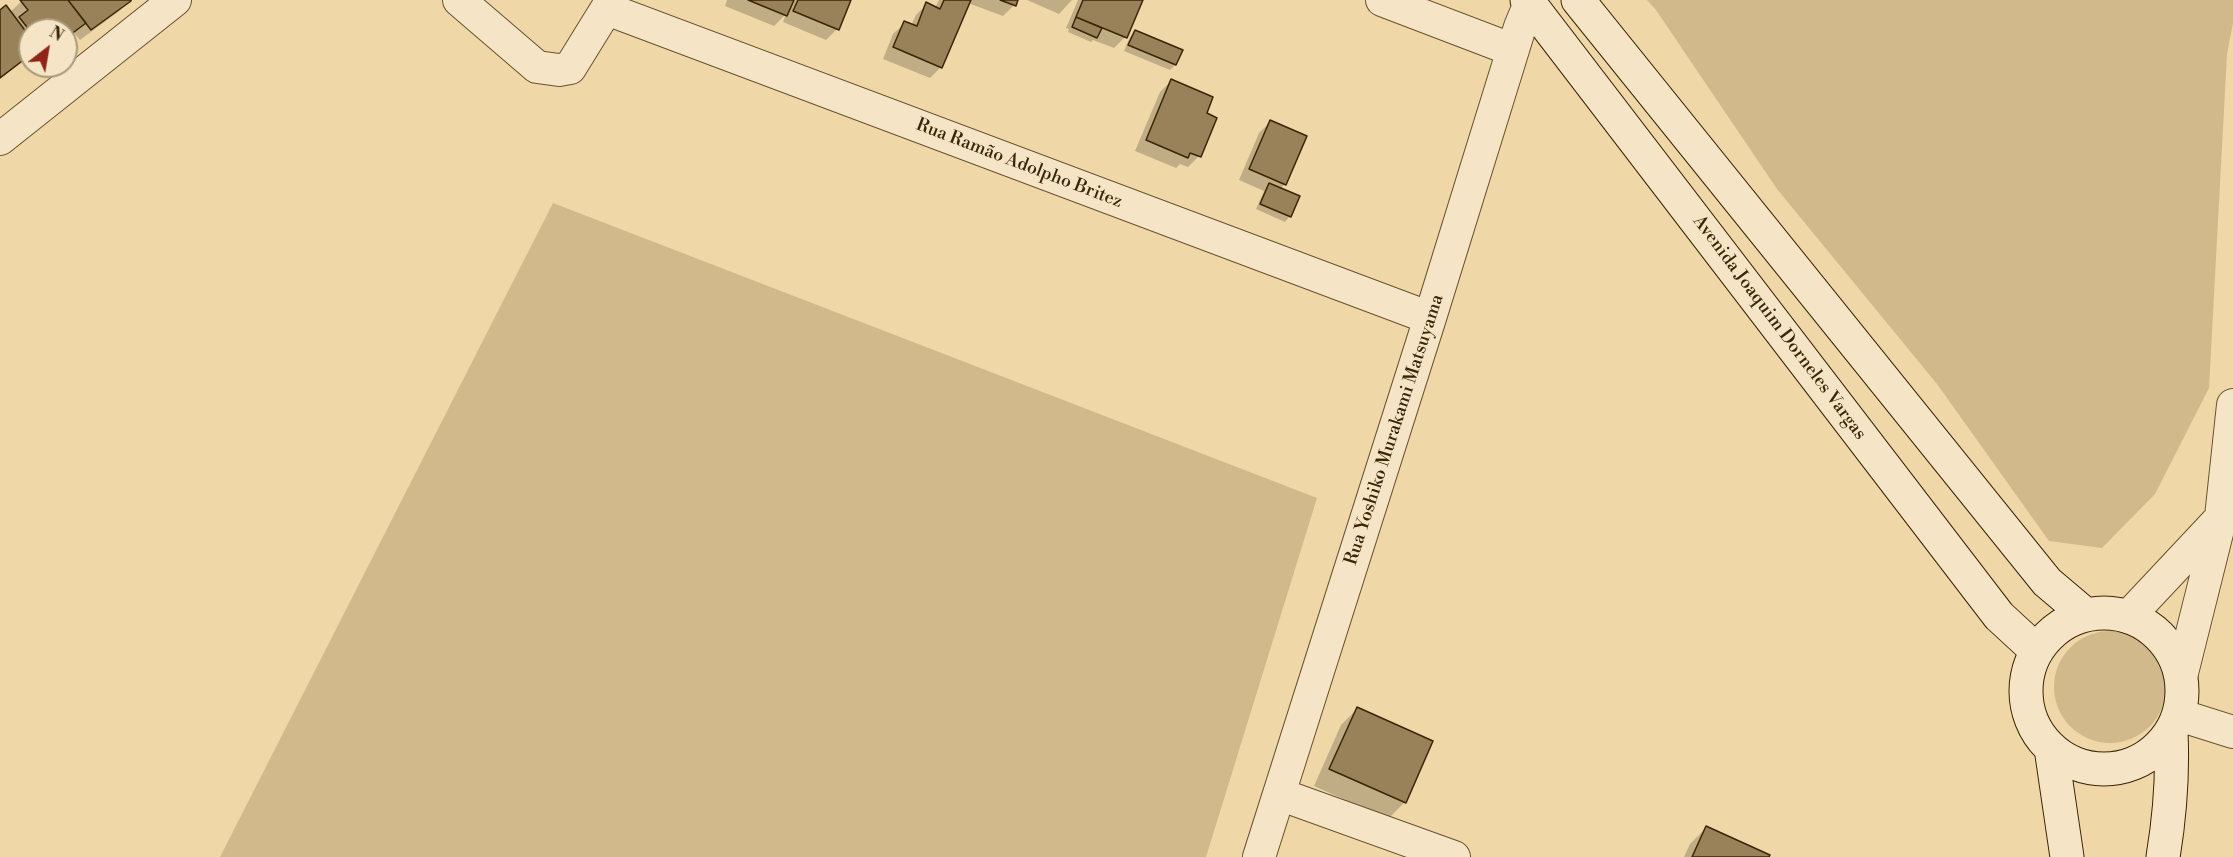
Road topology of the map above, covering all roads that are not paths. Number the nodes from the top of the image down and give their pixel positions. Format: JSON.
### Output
{"nodes":[{"id":1,"x":175,"y":0,"type":"edge"},
{"id":2,"x":459,"y":0,"type":"edge"},
{"id":3,"x":1382,"y":0,"type":"edge"},
{"id":4,"x":1578,"y":0,"type":"edge"},
{"id":5,"x":1528,"y":2,"type":"edge"},
{"id":6,"x":610,"y":5,"type":"edge"},
{"id":7,"x":1513,"y":50,"type":"junction"},
{"id":8,"x":0,"y":139,"type":"edge"},
{"id":9,"x":1430,"y":318,"type":"junction"},
{"id":10,"x":2233,"y":405,"type":"edge"},
{"id":11,"x":2221,"y":518,"type":"junction"},
{"id":12,"x":2086,"y":615,"type":"junction"},
{"id":13,"x":2128,"y":617,"type":"junction"},
{"id":14,"x":2037,"y":651,"type":"junction"},
{"id":15,"x":2181,"y":677,"type":"junction"},
{"id":16,"x":2175,"y":723,"type":"junction"},
{"id":17,"x":2233,"y":732,"type":"edge"},
{"id":18,"x":2050,"y":748,"type":"junction"},
{"id":19,"x":1279,"y":794,"type":"junction"},
{"id":20,"x":1259,"y":857,"type":"edge"},
{"id":21,"x":1454,"y":857,"type":"edge"},
{"id":22,"x":2067,"y":857,"type":"edge"},
{"id":23,"x":2163,"y":857,"type":"edge"}],
"edges":[{"from":1,"to":8,"type":"street"},
{"from":2,"to":6,"type":"street"},
{"from":3,"to":7,"type":"street"},
{"from":4,"to":12,"type":"street"},
{"from":5,"to":7,"type":"street","name":"Rua Yoshiko Murakami Matsuyama"},
{"from":5,"to":14,"type":"street","name":"Avenida Joaquim Dorneles Vargas"},
{"from":6,"to":9,"type":"street","name":"Rua Ramão Adolpho Britez"},
{"from":7,"to":9,"type":"street","name":"Rua Yoshiko Murakami Matsuyama"},
{"from":9,"to":19,"type":"street","name":"Rua Yoshiko Murakami Matsuyama"},
{"from":10,"to":11,"type":"street"},
{"from":11,"to":13,"type":"street"},
{"from":11,"to":15,"type":"street"},
{"from":12,"to":13,"type":"street"},
{"from":12,"to":14,"type":"street"},
{"from":13,"to":15,"type":"street"},
{"from":14,"to":18,"type":"street"},
{"from":15,"to":16,"type":"street"},
{"from":16,"to":17,"type":"street"},
{"from":16,"to":18,"type":"street"},
{"from":16,"to":23,"type":"street"},
{"from":18,"to":22,"type":"street"},
{"from":19,"to":20,"type":"street","name":"Rua Yoshiko Murakami Matsuyama"},
{"from":19,"to":21,"type":"street"}]}
